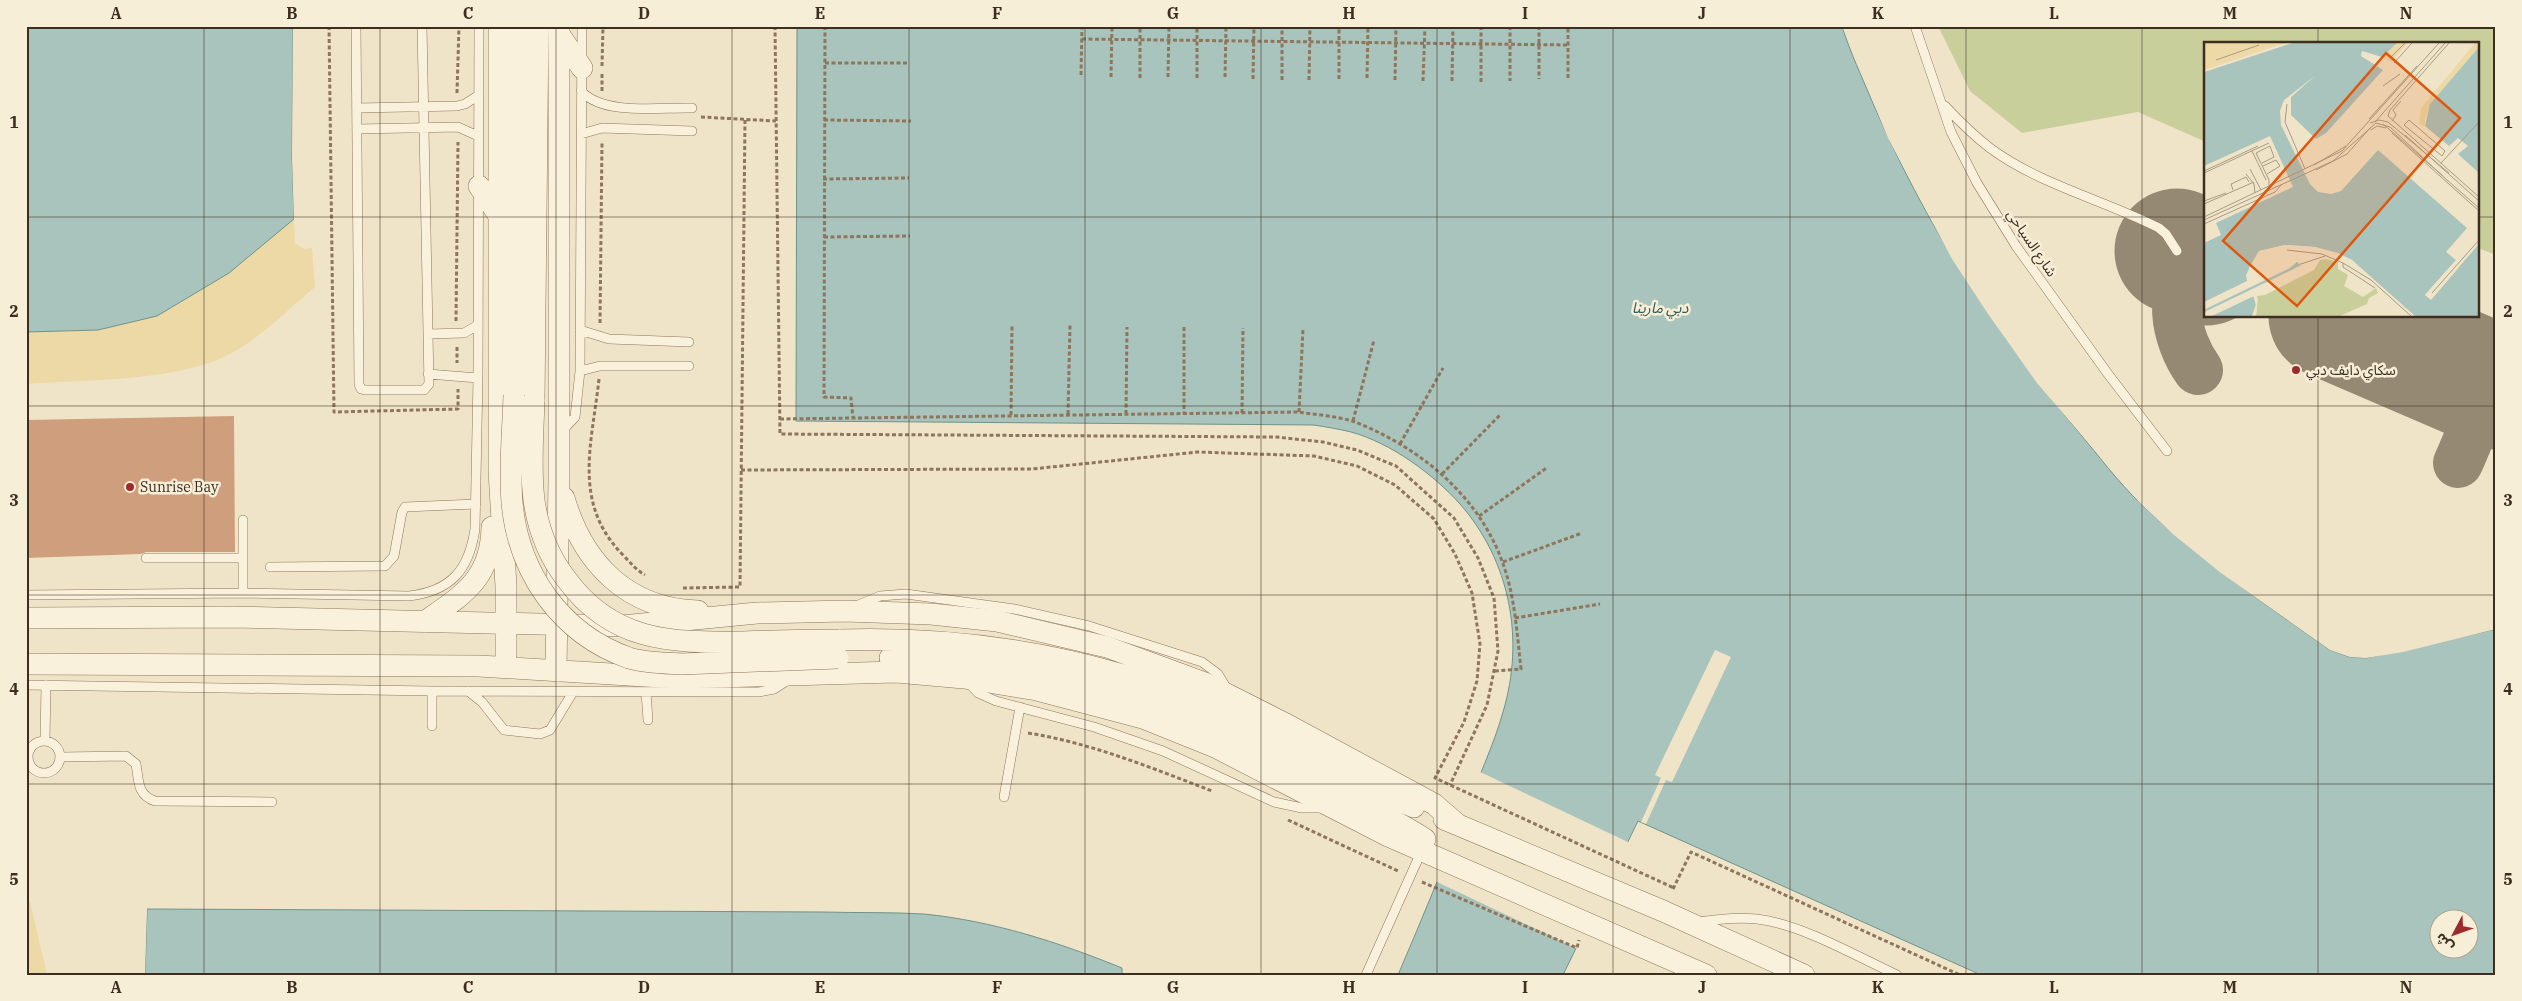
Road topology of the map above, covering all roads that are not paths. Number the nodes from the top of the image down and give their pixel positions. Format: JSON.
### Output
{"nodes":[{"id":1,"x":356,"y":26,"type":"edge"},
{"id":2,"x":422,"y":26,"type":"edge"},
{"id":3,"x":479,"y":26,"type":"edge"},
{"id":4,"x":499,"y":26,"type":"edge"},
{"id":5,"x":520,"y":26,"type":"edge"},
{"id":6,"x":538,"y":26,"type":"edge"},
{"id":7,"x":582,"y":26,"type":"edge"},
{"id":8,"x":1915,"y":26,"type":"edge"},
{"id":9,"x":559,"y":30,"type":"edge"},
{"id":10,"x":582,"y":68,"type":"junction"},
{"id":11,"x":581,"y":91,"type":"junction"},
{"id":12,"x":479,"y":95,"type":"junction"},
{"id":13,"x":1943,"y":104,"type":"junction"},
{"id":14,"x":423,"y":106,"type":"junction"},
{"id":15,"x":357,"y":108,"type":"junction"},
{"id":16,"x":692,"y":112,"type":"road end"},
{"id":17,"x":424,"y":128,"type":"junction"},
{"id":18,"x":357,"y":129,"type":"junction"},
{"id":19,"x":692,"y":131,"type":"dead end"},
{"id":20,"x":581,"y":134,"type":"junction"},
{"id":21,"x":478,"y":136,"type":"junction"},
{"id":22,"x":479,"y":186,"type":"junction"},
{"id":23,"x":499,"y":216,"type":"junction"},
{"id":24,"x":2178,"y":251,"type":"dead end"},
{"id":25,"x":478,"y":325,"type":"junction"},
{"id":26,"x":580,"y":330,"type":"junction"},
{"id":27,"x":428,"y":334,"type":"junction"},
{"id":28,"x":689,"y":342,"type":"dead end"},
{"id":29,"x":689,"y":366,"type":"dead end"},
{"id":30,"x":580,"y":371,"type":"junction"},
{"id":31,"x":428,"y":374,"type":"junction"},
{"id":32,"x":478,"y":378,"type":"junction"},
{"id":33,"x":524,"y":398,"type":"junction"},
{"id":34,"x":559,"y":434,"type":"junction"},
{"id":35,"x":2167,"y":451,"type":"dead end"},
{"id":36,"x":499,"y":471,"type":"junction"},
{"id":37,"x":559,"y":480,"type":"junction"},
{"id":38,"x":476,"y":504,"type":"junction"},
{"id":39,"x":242,"y":520,"type":"dead end"},
{"id":40,"x":146,"y":558,"type":"dead end"},
{"id":41,"x":243,"y":558,"type":"junction"},
{"id":42,"x":270,"y":567,"type":"dead end"},
{"id":43,"x":243,"y":593,"type":"junction"},
{"id":44,"x":26,"y":596,"type":"edge"},
{"id":45,"x":26,"y":618,"type":"edge"},
{"id":46,"x":724,"y":618,"type":"junction"},
{"id":47,"x":424,"y":622,"type":"junction"},
{"id":48,"x":506,"y":623,"type":"junction"},
{"id":49,"x":556,"y":625,"type":"junction"},
{"id":50,"x":839,"y":649,"type":"junction"},
{"id":51,"x":26,"y":664,"type":"edge"},
{"id":52,"x":506,"y":668,"type":"junction"},
{"id":53,"x":556,"y":671,"type":"junction"},
{"id":54,"x":793,"y":674,"type":"junction"},
{"id":55,"x":964,"y":678,"type":"junction"},
{"id":56,"x":26,"y":685,"type":"edge"},
{"id":57,"x":46,"y":685,"type":"junction"},
{"id":58,"x":432,"y":691,"type":"junction"},
{"id":59,"x":468,"y":691,"type":"junction"},
{"id":60,"x":573,"y":692,"type":"junction"},
{"id":61,"x":646,"y":692,"type":"junction"},
{"id":62,"x":1020,"y":707,"type":"junction"},
{"id":63,"x":648,"y":720,"type":"dead end"},
{"id":64,"x":432,"y":726,"type":"dead end"},
{"id":65,"x":45,"y":740,"type":"junction"},
{"id":66,"x":61,"y":757,"type":"junction"},
{"id":67,"x":1004,"y":797,"type":"dead end"},
{"id":68,"x":272,"y":802,"type":"dead end"},
{"id":69,"x":1330,"y":807,"type":"junction"},
{"id":70,"x":1456,"y":823,"type":"junction"},
{"id":71,"x":1422,"y":850,"type":"junction"},
{"id":72,"x":1444,"y":858,"type":"junction"},
{"id":73,"x":1689,"y":923,"type":"junction"},
{"id":74,"x":1366,"y":975,"type":"edge"},
{"id":75,"x":1706,"y":975,"type":"edge"},
{"id":76,"x":1804,"y":975,"type":"edge"},
{"id":77,"x":1897,"y":975,"type":"edge"}],
"edges":[{"from":1,"to":15,"type":"lane"},
{"from":2,"to":14,"type":"lane"},
{"from":3,"to":12,"type":"lane"},
{"from":4,"to":23,"type":"street"},
{"from":5,"to":33,"type":"street"},
{"from":6,"to":33,"type":"street"},
{"from":7,"to":10,"type":"lane"},
{"from":8,"to":13,"type":"lane","name":"شارع السياحي"},
{"from":9,"to":10,"type":"street"},
{"from":9,"to":34,"type":"street"},
{"from":10,"to":11,"type":"lane"},
{"from":11,"to":16,"type":"lane"},
{"from":11,"to":20,"type":"lane"},
{"from":12,"to":14,"type":"lane"},
{"from":12,"to":21,"type":"lane"},
{"from":13,"to":24,"type":"lane"},
{"from":13,"to":35,"type":"lane","name":"شارع السياحي"},
{"from":14,"to":15,"type":"lane"},
{"from":14,"to":17,"type":"lane"},
{"from":15,"to":18,"type":"lane"},
{"from":17,"to":18,"type":"lane"},
{"from":17,"to":21,"type":"lane"},
{"from":17,"to":27,"type":"lane"},
{"from":18,"to":31,"type":"lane"},
{"from":19,"to":20,"type":"lane"},
{"from":20,"to":26,"type":"lane"},
{"from":21,"to":22,"type":"lane"},
{"from":22,"to":23,"type":"street"},
{"from":22,"to":25,"type":"lane"},
{"from":23,"to":36,"type":"street"},
{"from":25,"to":27,"type":"lane"},
{"from":25,"to":32,"type":"lane"},
{"from":26,"to":28,"type":"lane"},
{"from":26,"to":30,"type":"lane"},
{"from":27,"to":31,"type":"lane"},
{"from":29,"to":30,"type":"lane"},
{"from":30,"to":34,"type":"lane"},
{"from":31,"to":32,"type":"lane"},
{"from":32,"to":38,"type":"lane"},
{"from":33,"to":50,"type":"street","bridge":true},
{"from":34,"to":37,"type":"street"},
{"from":36,"to":47,"type":"street"},
{"from":36,"to":48,"type":"street"},
{"from":37,"to":46,"type":"street"},
{"from":37,"to":49,"type":"street"},
{"from":38,"to":42,"type":"lane"},
{"from":38,"to":43,"type":"lane"},
{"from":39,"to":41,"type":"lane"},
{"from":40,"to":41,"type":"lane"},
{"from":41,"to":43,"type":"lane"},
{"from":43,"to":44,"type":"lane"},
{"from":45,"to":47,"type":"street"},
{"from":46,"to":49,"type":"street"},
{"from":46,"to":70,"type":"street"},
{"from":47,"to":48,"type":"street"},
{"from":48,"to":49,"type":"street"},
{"from":48,"to":52,"type":"street"},
{"from":49,"to":53,"type":"street"},
{"from":50,"to":70,"type":"street"},
{"from":50,"to":72,"type":"street"},
{"from":51,"to":52,"type":"street"},
{"from":52,"to":53,"type":"street"},
{"from":53,"to":54,"type":"street"},
{"from":54,"to":55,"type":"street"},
{"from":54,"to":61,"type":"lane"},
{"from":55,"to":62,"type":"lane"},
{"from":55,"to":69,"type":"street"},
{"from":56,"to":57,"type":"lane"},
{"from":57,"to":58,"type":"lane"},
{"from":57,"to":65,"type":"lane"},
{"from":58,"to":59,"type":"lane"},
{"from":58,"to":64,"type":"lane"},
{"from":59,"to":60,"type":"lane"},
{"from":59,"to":60,"type":"lane"},
{"from":60,"to":61,"type":"lane"},
{"from":61,"to":63,"type":"lane"},
{"from":62,"to":67,"type":"lane"},
{"from":62,"to":69,"type":"lane"},
{"from":65,"to":66,"type":"lane"},
{"from":65,"to":66,"type":"lane"},
{"from":66,"to":68,"type":"lane"},
{"from":69,"to":71,"type":"street"},
{"from":70,"to":73,"type":"street"},
{"from":71,"to":72,"type":"street"},
{"from":71,"to":74,"type":"lane"},
{"from":72,"to":75,"type":"street"},
{"from":73,"to":76,"type":"street"},
{"from":73,"to":77,"type":"lane"}]}
